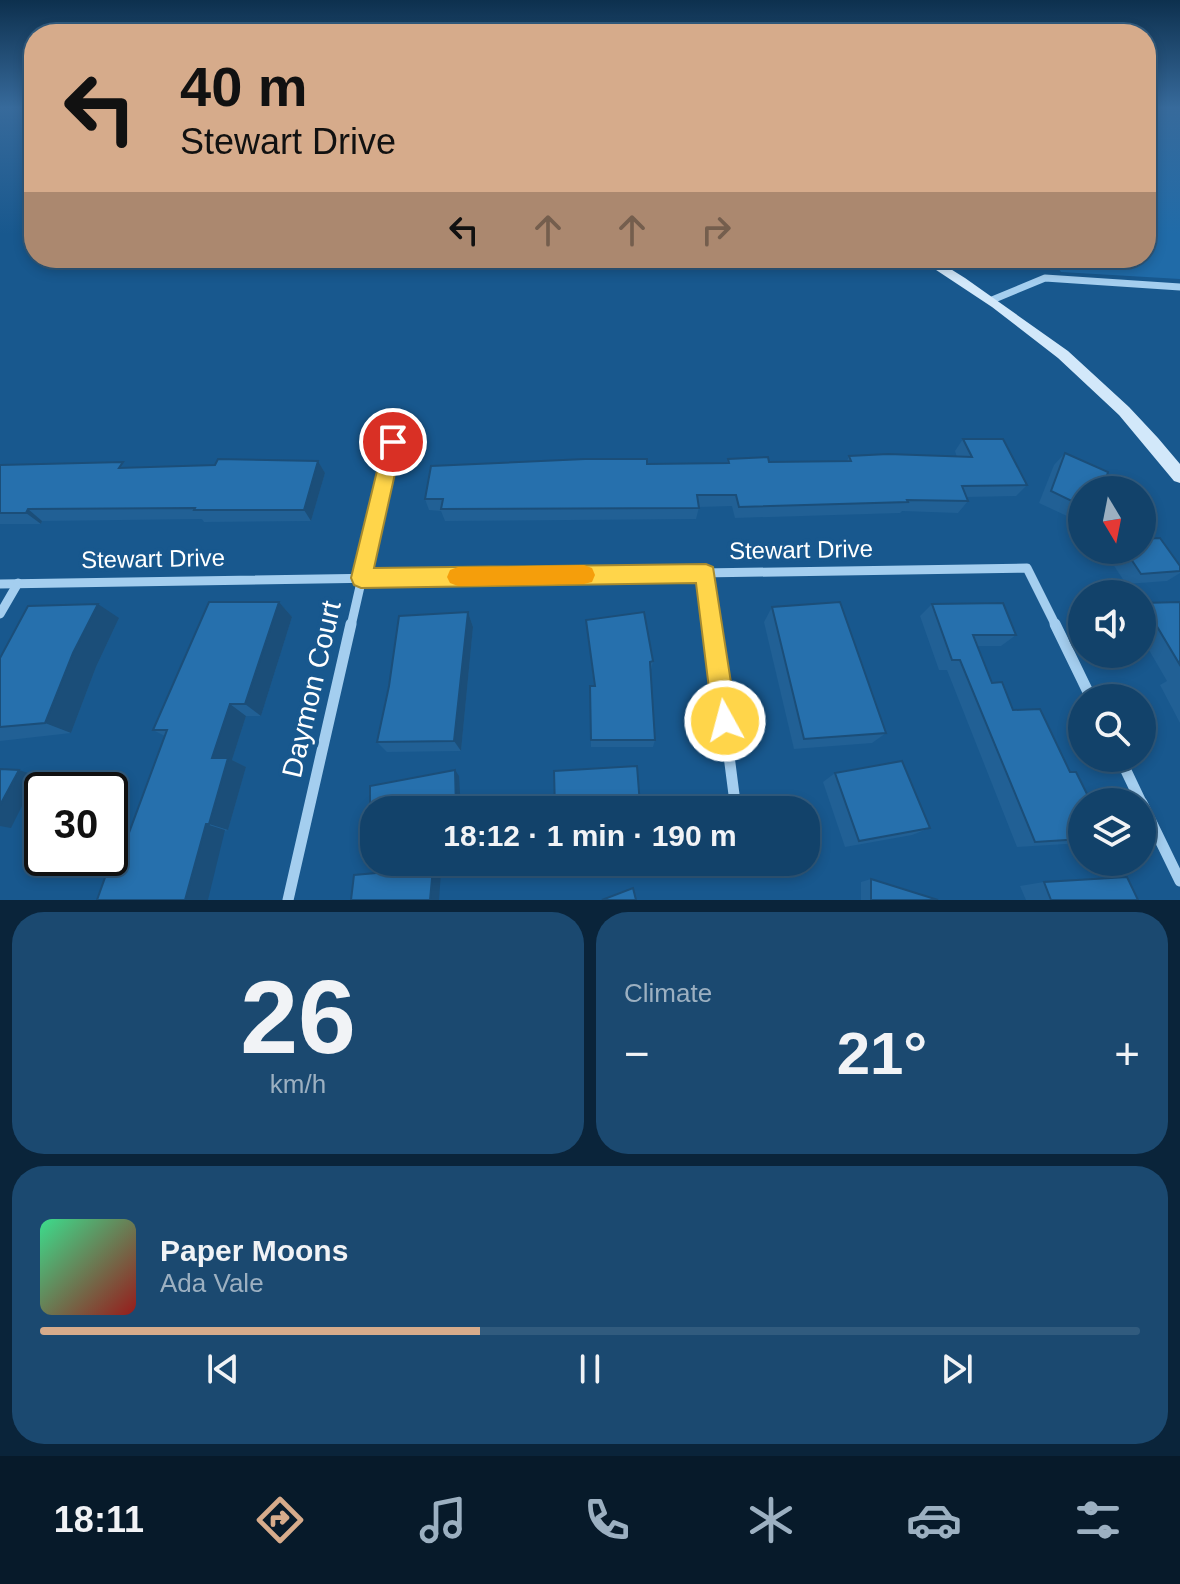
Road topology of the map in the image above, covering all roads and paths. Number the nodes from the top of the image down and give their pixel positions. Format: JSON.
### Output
{"nodes":[{"id":1,"x":940,"y":268,"type":"edge"},
{"id":2,"x":1180,"y":287,"type":"edge"},
{"id":3,"x":992,"y":300,"type":"junction"},
{"id":4,"x":393,"y":442,"type":"dead end"},
{"id":5,"x":1180,"y":476,"type":"edge"},
{"id":6,"x":706,"y":573,"type":"junction"},
{"id":7,"x":361,"y":578,"type":"junction"},
{"id":8,"x":18,"y":583,"type":"junction"},
{"id":9,"x":0,"y":584,"type":"edge"},
{"id":10,"x":0,"y":614,"type":"edge"},
{"id":11,"x":1084,"y":684,"type":"edge"},
{"id":12,"x":734,"y":796,"type":"edge"},
{"id":13,"x":1156,"y":832,"type":"edge"},
{"id":14,"x":1180,"y":881,"type":"edge"},
{"id":15,"x":288,"y":900,"type":"edge"}],
"edges":[{"from":1,"to":3,"type":"main road"},
{"from":2,"to":3,"type":"street"},
{"from":3,"to":5,"type":"main road"},
{"from":4,"to":7,"type":"street","name":"Daymon Court"},
{"from":6,"to":7,"type":"street","name":"Stewart Drive"},
{"from":6,"to":11,"type":"street","name":"Stewart Drive"},
{"from":6,"to":12,"type":"street"},
{"from":7,"to":8,"type":"street","name":"Stewart Drive"},
{"from":7,"to":15,"type":"street","name":"Daymon Court"},
{"from":8,"to":9,"type":"street","name":"Stewart Drive"},
{"from":8,"to":10,"type":"street"},
{"from":13,"to":14,"type":"street"}]}
